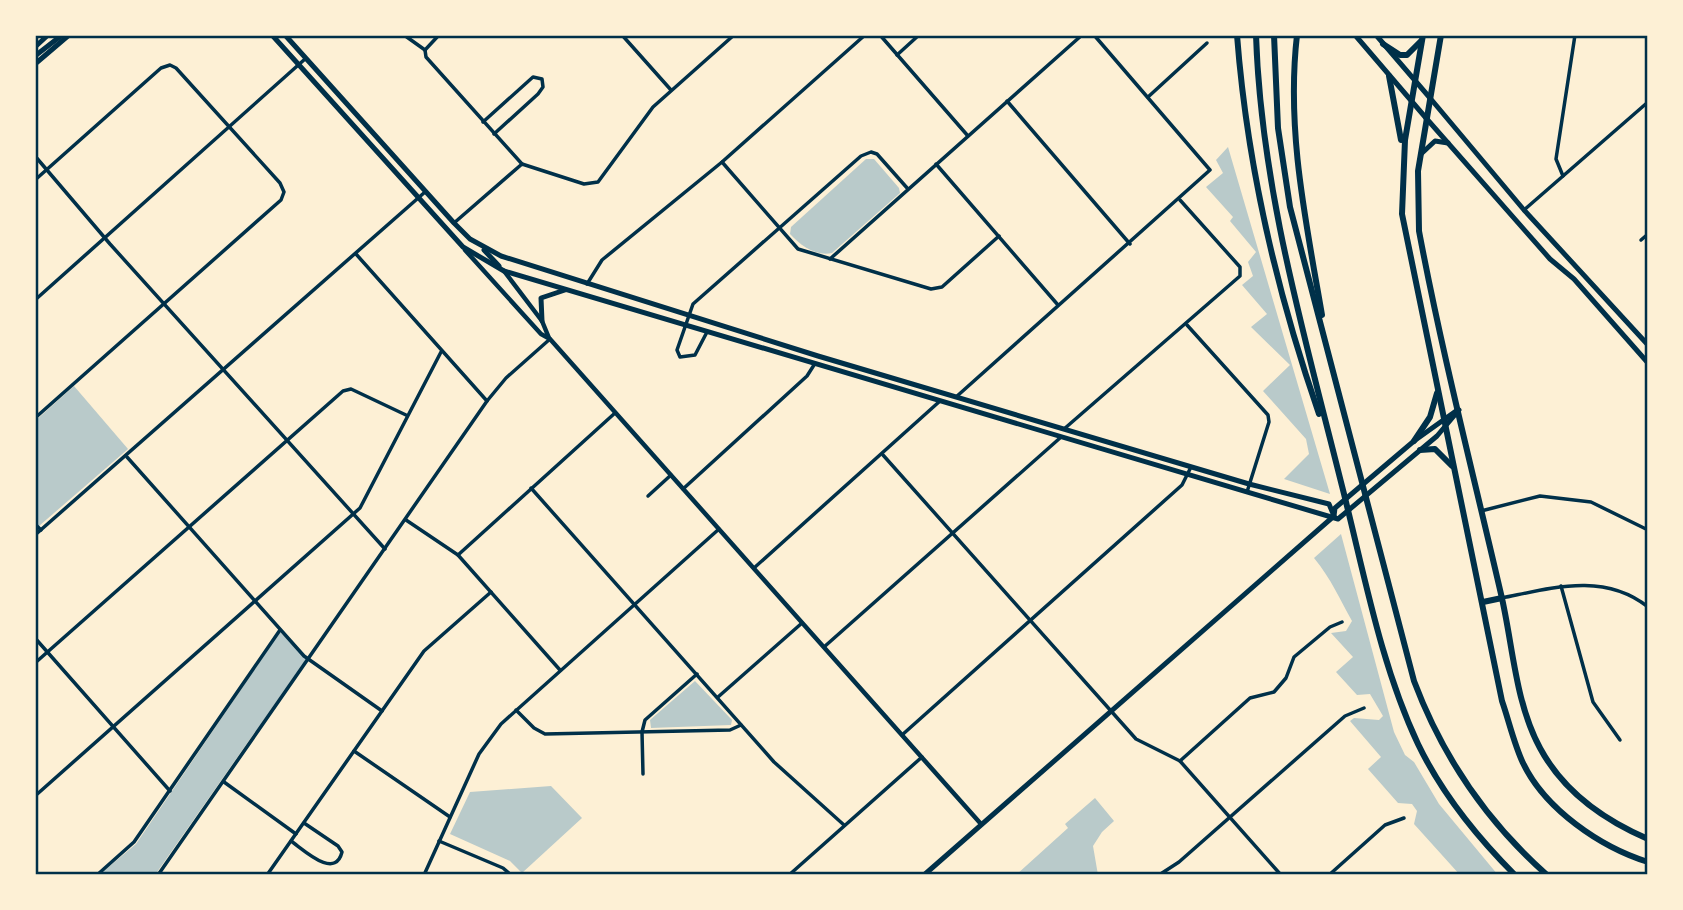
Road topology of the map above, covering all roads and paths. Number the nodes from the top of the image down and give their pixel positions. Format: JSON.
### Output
{"nodes":[{"id":1,"x":48,"y":35,"type":"edge"},
{"id":2,"x":62,"y":35,"type":"edge"},
{"id":3,"x":69,"y":35,"type":"edge"},
{"id":4,"x":272,"y":35,"type":"edge"},
{"id":5,"x":285,"y":35,"type":"edge"},
{"id":6,"x":404,"y":35,"type":"edge"},
{"id":7,"x":439,"y":35,"type":"edge"},
{"id":8,"x":622,"y":35,"type":"edge"},
{"id":9,"x":734,"y":35,"type":"edge"},
{"id":10,"x":865,"y":35,"type":"edge"},
{"id":11,"x":880,"y":35,"type":"edge"},
{"id":12,"x":919,"y":35,"type":"edge"},
{"id":13,"x":1082,"y":35,"type":"edge"},
{"id":14,"x":1094,"y":35,"type":"edge"},
{"id":15,"x":1237,"y":35,"type":"edge"},
{"id":16,"x":1256,"y":35,"type":"edge"},
{"id":17,"x":1274,"y":35,"type":"edge"},
{"id":18,"x":1297,"y":35,"type":"edge"},
{"id":19,"x":1355,"y":35,"type":"edge"},
{"id":20,"x":1376,"y":35,"type":"edge"},
{"id":21,"x":1441,"y":35,"type":"edge"},
{"id":22,"x":1575,"y":35,"type":"edge"},
{"id":23,"x":1423,"y":37,"type":"edge"},
{"id":24,"x":1207,"y":43,"type":"dead end"},
{"id":25,"x":1383,"y":44,"type":"junction"},
{"id":26,"x":35,"y":47,"type":"edge"},
{"id":27,"x":425,"y":50,"type":"junction"},
{"id":28,"x":897,"y":55,"type":"junction"},
{"id":29,"x":35,"y":56,"type":"edge"},
{"id":30,"x":306,"y":59,"type":"junction"},
{"id":31,"x":35,"y":64,"type":"edge"},
{"id":32,"x":299,"y":65,"type":"junction"},
{"id":33,"x":1389,"y":76,"type":"junction"},
{"id":34,"x":1415,"y":79,"type":"junction"},
{"id":35,"x":671,"y":90,"type":"junction"},
{"id":36,"x":1148,"y":97,"type":"junction"},
{"id":37,"x":1430,"y":98,"type":"junction"},
{"id":38,"x":1007,"y":101,"type":"junction"},
{"id":39,"x":1410,"y":101,"type":"junction"},
{"id":40,"x":1648,"y":103,"type":"edge"},
{"id":41,"x":1426,"y":118,"type":"junction"},
{"id":42,"x":483,"y":122,"type":"junction"},
{"id":43,"x":230,"y":128,"type":"junction"},
{"id":44,"x":494,"y":134,"type":"junction"},
{"id":45,"x":968,"y":136,"type":"junction"},
{"id":46,"x":1451,"y":144,"type":"junction"},
{"id":47,"x":1404,"y":149,"type":"junction"},
{"id":48,"x":1420,"y":155,"type":"junction"},
{"id":49,"x":35,"y":156,"type":"edge"},
{"id":50,"x":722,"y":162,"type":"junction"},
{"id":51,"x":522,"y":164,"type":"junction"},
{"id":52,"x":936,"y":164,"type":"junction"},
{"id":53,"x":47,"y":169,"type":"junction"},
{"id":54,"x":1563,"y":176,"type":"junction"},
{"id":55,"x":35,"y":180,"type":"edge"},
{"id":56,"x":908,"y":189,"type":"junction"},
{"id":57,"x":425,"y":191,"type":"junction"},
{"id":58,"x":418,"y":198,"type":"junction"},
{"id":59,"x":1180,"y":200,"type":"junction"},
{"id":60,"x":1508,"y":209,"type":"junction"},
{"id":61,"x":1524,"y":210,"type":"junction"},
{"id":62,"x":454,"y":223,"type":"junction"},
{"id":63,"x":1522,"y":226,"type":"junction"},
{"id":64,"x":780,"y":229,"type":"junction"},
{"id":65,"x":1648,"y":234,"type":"edge"},
{"id":66,"x":999,"y":236,"type":"junction"},
{"id":67,"x":106,"y":238,"type":"junction"},
{"id":68,"x":1641,"y":240,"type":"dead end"},
{"id":69,"x":1130,"y":244,"type":"junction"},
{"id":70,"x":463,"y":247,"type":"junction"},
{"id":71,"x":482,"y":247,"type":"junction"},
{"id":72,"x":356,"y":254,"type":"junction"},
{"id":73,"x":829,"y":260,"type":"junction"},
{"id":74,"x":504,"y":271,"type":"junction"},
{"id":75,"x":587,"y":284,"type":"junction"},
{"id":76,"x":568,"y":289,"type":"junction"},
{"id":77,"x":584,"y":294,"type":"junction"},
{"id":78,"x":35,"y":300,"type":"edge"},
{"id":79,"x":165,"y":303,"type":"junction"},
{"id":80,"x":1058,"y":305,"type":"junction"},
{"id":81,"x":688,"y":316,"type":"junction"},
{"id":82,"x":541,"y":321,"type":"junction"},
{"id":83,"x":685,"y":325,"type":"junction"},
{"id":84,"x":1187,"y":325,"type":"junction"},
{"id":85,"x":707,"y":332,"type":"junction"},
{"id":86,"x":550,"y":339,"type":"junction"},
{"id":87,"x":1326,"y":341,"type":"junction"},
{"id":88,"x":1648,"y":345,"type":"edge"},
{"id":89,"x":441,"y":352,"type":"junction"},
{"id":90,"x":818,"y":356,"type":"junction"},
{"id":91,"x":1648,"y":363,"type":"edge"},
{"id":92,"x":814,"y":365,"type":"junction"},
{"id":93,"x":226,"y":369,"type":"junction"},
{"id":94,"x":1437,"y":392,"type":"junction"},
{"id":95,"x":956,"y":397,"type":"junction"},
{"id":96,"x":487,"y":401,"type":"junction"},
{"id":97,"x":940,"y":401,"type":"junction"},
{"id":98,"x":952,"y":405,"type":"junction"},
{"id":99,"x":1459,"y":410,"type":"junction"},
{"id":100,"x":615,"y":413,"type":"junction"},
{"id":101,"x":406,"y":415,"type":"junction"},
{"id":102,"x":35,"y":418,"type":"edge"},
{"id":103,"x":1443,"y":419,"type":"junction"},
{"id":104,"x":1445,"y":427,"type":"junction"},
{"id":105,"x":1064,"y":429,"type":"junction"},
{"id":106,"x":1060,"y":438,"type":"junction"},
{"id":107,"x":289,"y":439,"type":"junction"},
{"id":108,"x":1414,"y":441,"type":"junction"},
{"id":109,"x":1331,"y":449,"type":"junction"},
{"id":110,"x":1420,"y":450,"type":"junction"},
{"id":111,"x":883,"y":455,"type":"junction"},
{"id":112,"x":126,"y":456,"type":"junction"},
{"id":113,"x":1452,"y":466,"type":"junction"},
{"id":114,"x":1191,"y":467,"type":"junction"},
{"id":115,"x":671,"y":475,"type":"junction"},
{"id":116,"x":1188,"y":476,"type":"junction"},
{"id":117,"x":1250,"y":484,"type":"junction"},
{"id":118,"x":531,"y":488,"type":"junction"},
{"id":119,"x":683,"y":489,"type":"junction"},
{"id":120,"x":1247,"y":492,"type":"junction"},
{"id":121,"x":648,"y":496,"type":"dead end"},
{"id":122,"x":1481,"y":511,"type":"junction"},
{"id":123,"x":354,"y":513,"type":"junction"},
{"id":124,"x":1336,"y":517,"type":"junction"},
{"id":125,"x":406,"y":520,"type":"junction"},
{"id":126,"x":35,"y":524,"type":"edge"},
{"id":127,"x":190,"y":528,"type":"junction"},
{"id":128,"x":719,"y":529,"type":"junction"},
{"id":129,"x":41,"y":530,"type":"junction"},
{"id":130,"x":1648,"y":530,"type":"edge"},
{"id":131,"x":952,"y":533,"type":"junction"},
{"id":132,"x":35,"y":535,"type":"edge"},
{"id":133,"x":385,"y":549,"type":"junction"},
{"id":134,"x":458,"y":555,"type":"junction"},
{"id":135,"x":754,"y":568,"type":"junction"},
{"id":136,"x":1561,"y":586,"type":"junction"},
{"id":137,"x":491,"y":592,"type":"junction"},
{"id":138,"x":1502,"y":598,"type":"junction"},
{"id":139,"x":255,"y":601,"type":"junction"},
{"id":140,"x":1483,"y":602,"type":"junction"},
{"id":141,"x":634,"y":604,"type":"junction"},
{"id":142,"x":1648,"y":607,"type":"edge"},
{"id":143,"x":1030,"y":621,"type":"junction"},
{"id":144,"x":1342,"y":622,"type":"dead end"},
{"id":145,"x":802,"y":623,"type":"junction"},
{"id":146,"x":280,"y":630,"type":"junction"},
{"id":147,"x":35,"y":638,"type":"edge"},
{"id":148,"x":824,"y":647,"type":"junction"},
{"id":149,"x":48,"y":652,"type":"junction"},
{"id":150,"x":308,"y":659,"type":"junction"},
{"id":151,"x":35,"y":663,"type":"edge"},
{"id":152,"x":560,"y":670,"type":"junction"},
{"id":153,"x":697,"y":674,"type":"junction"},
{"id":154,"x":718,"y":697,"type":"junction"},
{"id":155,"x":1364,"y":708,"type":"dead end"},
{"id":156,"x":516,"y":710,"type":"junction"},
{"id":157,"x":382,"y":711,"type":"junction"},
{"id":158,"x":1111,"y":712,"type":"junction"},
{"id":159,"x":742,"y":725,"type":"junction"},
{"id":160,"x":114,"y":727,"type":"junction"},
{"id":161,"x":642,"y":732,"type":"junction"},
{"id":162,"x":902,"y":735,"type":"junction"},
{"id":163,"x":1620,"y":740,"type":"dead end"},
{"id":164,"x":354,"y":751,"type":"junction"},
{"id":165,"x":922,"y":757,"type":"junction"},
{"id":166,"x":1180,"y":761,"type":"junction"},
{"id":167,"x":643,"y":774,"type":"dead end"},
{"id":168,"x":223,"y":782,"type":"junction"},
{"id":169,"x":170,"y":791,"type":"junction"},
{"id":170,"x":35,"y":796,"type":"edge"},
{"id":171,"x":450,"y":817,"type":"junction"},
{"id":172,"x":1230,"y":818,"type":"junction"},
{"id":173,"x":1404,"y":818,"type":"dead end"},
{"id":174,"x":304,"y":822,"type":"junction"},
{"id":175,"x":981,"y":824,"type":"junction"},
{"id":176,"x":844,"y":825,"type":"junction"},
{"id":177,"x":296,"y":834,"type":"junction"},
{"id":178,"x":1648,"y":839,"type":"edge"},
{"id":179,"x":291,"y":841,"type":"junction"},
{"id":180,"x":439,"y":841,"type":"junction"},
{"id":181,"x":1648,"y":862,"type":"edge"},
{"id":182,"x":97,"y":875,"type":"edge"},
{"id":183,"x":158,"y":875,"type":"edge"},
{"id":184,"x":267,"y":875,"type":"edge"},
{"id":185,"x":424,"y":875,"type":"edge"},
{"id":186,"x":511,"y":875,"type":"edge"},
{"id":187,"x":789,"y":875,"type":"edge"},
{"id":188,"x":924,"y":875,"type":"edge"},
{"id":189,"x":1159,"y":875,"type":"edge"},
{"id":190,"x":1281,"y":875,"type":"edge"},
{"id":191,"x":1329,"y":875,"type":"edge"},
{"id":192,"x":1515,"y":875,"type":"edge"},
{"id":193,"x":1548,"y":875,"type":"edge"}],
"edges":[{"from":1,"to":26,"type":"main road"},
{"from":2,"to":29,"type":"main road"},
{"from":3,"to":31,"type":"main road"},
{"from":4,"to":32,"type":"main road"},
{"from":5,"to":30,"type":"main road"},
{"from":6,"to":27,"type":"street"},
{"from":7,"to":27,"type":"street"},
{"from":8,"to":35,"type":"street"},
{"from":9,"to":35,"type":"street"},
{"from":10,"to":50,"type":"street"},
{"from":11,"to":28,"type":"street"},
{"from":12,"to":28,"type":"street"},
{"from":13,"to":38,"type":"street"},
{"from":14,"to":36,"type":"street"},
{"from":15,"to":109,"type":"highway"},
{"from":16,"to":109,"type":"highway"},
{"from":17,"to":87,"type":"highway"},
{"from":18,"to":87,"type":"highway"},
{"from":19,"to":33,"type":"main road"},
{"from":20,"to":25,"type":"main road"},
{"from":21,"to":37,"type":"highway"},
{"from":22,"to":54,"type":"street"},
{"from":23,"to":25,"type":"highway"},
{"from":23,"to":34,"type":"highway"},
{"from":24,"to":36,"type":"street"},
{"from":25,"to":34,"type":"main road"},
{"from":27,"to":42,"type":"street"},
{"from":28,"to":45,"type":"street"},
{"from":30,"to":32,"type":"street"},
{"from":30,"to":57,"type":"main road"},
{"from":32,"to":43,"type":"street"},
{"from":32,"to":58,"type":"main road"},
{"from":33,"to":39,"type":"main road"},
{"from":33,"to":47,"type":"highway"},
{"from":34,"to":37,"type":"main road"},
{"from":34,"to":39,"type":"highway"},
{"from":35,"to":51,"type":"street"},
{"from":36,"to":59,"type":"street"},
{"from":37,"to":41,"type":"highway"},
{"from":37,"to":61,"type":"main road"},
{"from":38,"to":45,"type":"street"},
{"from":38,"to":69,"type":"street"},
{"from":39,"to":41,"type":"main road"},
{"from":39,"to":47,"type":"highway"},
{"from":40,"to":54,"type":"street"},
{"from":41,"to":46,"type":"main road"},
{"from":41,"to":48,"type":"highway"},
{"from":42,"to":44,"type":"street"},
{"from":42,"to":44,"type":"street"},
{"from":43,"to":53,"type":"street"},
{"from":43,"to":67,"type":"street"},
{"from":43,"to":79,"type":"street"},
{"from":44,"to":51,"type":"street"},
{"from":45,"to":52,"type":"street"},
{"from":46,"to":48,"type":"main road"},
{"from":46,"to":60,"type":"main road"},
{"from":47,"to":94,"type":"highway"},
{"from":48,"to":99,"type":"highway"},
{"from":49,"to":53,"type":"street"},
{"from":50,"to":64,"type":"street"},
{"from":50,"to":75,"type":"street"},
{"from":51,"to":62,"type":"street"},
{"from":52,"to":56,"type":"street"},
{"from":52,"to":66,"type":"street"},
{"from":53,"to":55,"type":"street"},
{"from":53,"to":67,"type":"street"},
{"from":54,"to":61,"type":"street"},
{"from":56,"to":64,"type":"street"},
{"from":56,"to":73,"type":"street"},
{"from":57,"to":58,"type":"street"},
{"from":57,"to":62,"type":"main road"},
{"from":58,"to":70,"type":"main road"},
{"from":58,"to":72,"type":"street"},
{"from":59,"to":69,"type":"street"},
{"from":59,"to":84,"type":"street"},
{"from":60,"to":61,"type":"main road"},
{"from":60,"to":63,"type":"main road"},
{"from":61,"to":63,"type":"main road"},
{"from":61,"to":88,"type":"main road"},
{"from":62,"to":71,"type":"main road"},
{"from":63,"to":91,"type":"main road"},
{"from":64,"to":73,"type":"street"},
{"from":64,"to":81,"type":"street"},
{"from":65,"to":68,"type":"street"},
{"from":66,"to":73,"type":"street"},
{"from":66,"to":80,"type":"street"},
{"from":67,"to":78,"type":"street"},
{"from":67,"to":79,"type":"street"},
{"from":69,"to":80,"type":"street"},
{"from":70,"to":74,"type":"main road"},
{"from":70,"to":86,"type":"street"},
{"from":71,"to":74,"type":"main road"},
{"from":71,"to":75,"type":"main road"},
{"from":72,"to":89,"type":"street"},
{"from":72,"to":93,"type":"street"},
{"from":74,"to":76,"type":"main road"},
{"from":74,"to":82,"type":"street"},
{"from":75,"to":77,"type":"main road"},
{"from":75,"to":81,"type":"main road"},
{"from":76,"to":77,"type":"main road"},
{"from":76,"to":82,"type":"main road"},
{"from":77,"to":83,"type":"main road"},
{"from":79,"to":93,"type":"street"},
{"from":79,"to":102,"type":"street"},
{"from":80,"to":95,"type":"street"},
{"from":81,"to":83,"type":"street"},
{"from":81,"to":90,"type":"main road"},
{"from":82,"to":86,"type":"street"},
{"from":83,"to":85,"type":"main road"},
{"from":83,"to":85,"type":"street"},
{"from":84,"to":105,"type":"street"},
{"from":84,"to":117,"type":"street"},
{"from":85,"to":92,"type":"main road"},
{"from":86,"to":96,"type":"street"},
{"from":86,"to":100,"type":"street"},
{"from":87,"to":193,"type":"highway"},
{"from":89,"to":96,"type":"street"},
{"from":89,"to":101,"type":"street"},
{"from":90,"to":92,"type":"main road"},
{"from":90,"to":95,"type":"main road"},
{"from":92,"to":97,"type":"main road"},
{"from":92,"to":119,"type":"street"},
{"from":93,"to":107,"type":"street"},
{"from":93,"to":112,"type":"street"},
{"from":94,"to":103,"type":"highway"},
{"from":94,"to":108,"type":"highway"},
{"from":95,"to":98,"type":"main road"},
{"from":95,"to":105,"type":"main road"},
{"from":96,"to":125,"type":"street"},
{"from":97,"to":98,"type":"main road"},
{"from":97,"to":111,"type":"street"},
{"from":98,"to":106,"type":"main road"},
{"from":99,"to":103,"type":"main road"},
{"from":99,"to":104,"type":"main road"},
{"from":99,"to":122,"type":"highway"},
{"from":100,"to":115,"type":"street"},
{"from":100,"to":118,"type":"street"},
{"from":101,"to":107,"type":"street"},
{"from":101,"to":123,"type":"street"},
{"from":103,"to":104,"type":"highway"},
{"from":103,"to":108,"type":"main road"},
{"from":104,"to":110,"type":"main road"},
{"from":104,"to":113,"type":"highway"},
{"from":105,"to":106,"type":"main road"},
{"from":105,"to":114,"type":"main road"},
{"from":106,"to":116,"type":"main road"},
{"from":106,"to":131,"type":"street"},
{"from":107,"to":123,"type":"street"},
{"from":107,"to":127,"type":"street"},
{"from":108,"to":124,"type":"main road"},
{"from":109,"to":192,"type":"highway"},
{"from":110,"to":113,"type":"highway"},
{"from":110,"to":124,"type":"main road"},
{"from":111,"to":131,"type":"street"},
{"from":111,"to":135,"type":"street"},
{"from":112,"to":127,"type":"street"},
{"from":112,"to":129,"type":"street"},
{"from":113,"to":140,"type":"highway"},
{"from":114,"to":116,"type":"street"},
{"from":114,"to":117,"type":"main road"},
{"from":115,"to":119,"type":"street"},
{"from":115,"to":121,"type":"street"},
{"from":116,"to":120,"type":"main road"},
{"from":116,"to":143,"type":"street"},
{"from":117,"to":120,"type":"street"},
{"from":117,"to":124,"type":"main road"},
{"from":118,"to":134,"type":"street"},
{"from":118,"to":141,"type":"street"},
{"from":119,"to":128,"type":"street"},
{"from":120,"to":124,"type":"main road"},
{"from":122,"to":130,"type":"street"},
{"from":122,"to":138,"type":"highway"},
{"from":123,"to":133,"type":"street"},
{"from":123,"to":139,"type":"street"},
{"from":124,"to":158,"type":"main road"},
{"from":125,"to":133,"type":"street"},
{"from":125,"to":134,"type":"street"},
{"from":126,"to":129,"type":"street"},
{"from":127,"to":139,"type":"street"},
{"from":127,"to":149,"type":"street"},
{"from":128,"to":135,"type":"street"},
{"from":128,"to":141,"type":"street"},
{"from":129,"to":132,"type":"street"},
{"from":131,"to":143,"type":"street"},
{"from":131,"to":148,"type":"street"},
{"from":133,"to":150,"type":"street"},
{"from":134,"to":137,"type":"street"},
{"from":135,"to":145,"type":"street"},
{"from":136,"to":138,"type":"street"},
{"from":136,"to":142,"type":"street"},
{"from":136,"to":163,"type":"street"},
{"from":137,"to":152,"type":"street"},
{"from":137,"to":157,"type":"street"},
{"from":138,"to":140,"type":"highway"},
{"from":138,"to":178,"type":"highway"},
{"from":139,"to":146,"type":"street"},
{"from":139,"to":160,"type":"street"},
{"from":140,"to":181,"type":"highway"},
{"from":141,"to":152,"type":"street"},
{"from":141,"to":153,"type":"street"},
{"from":143,"to":158,"type":"street"},
{"from":143,"to":162,"type":"street"},
{"from":144,"to":166,"type":"street"},
{"from":145,"to":148,"type":"street"},
{"from":145,"to":154,"type":"street"},
{"from":146,"to":150,"type":"street"},
{"from":146,"to":169,"type":"street"},
{"from":147,"to":149,"type":"street"},
{"from":148,"to":162,"type":"street"},
{"from":149,"to":151,"type":"street"},
{"from":149,"to":160,"type":"street"},
{"from":150,"to":157,"type":"street"},
{"from":150,"to":168,"type":"street"},
{"from":152,"to":156,"type":"street"},
{"from":153,"to":154,"type":"street"},
{"from":153,"to":161,"type":"street"},
{"from":154,"to":159,"type":"street"},
{"from":155,"to":172,"type":"street"},
{"from":156,"to":161,"type":"street"},
{"from":156,"to":171,"type":"street"},
{"from":157,"to":164,"type":"street"},
{"from":158,"to":166,"type":"street"},
{"from":158,"to":175,"type":"main road"},
{"from":159,"to":161,"type":"street"},
{"from":159,"to":176,"type":"street"},
{"from":160,"to":169,"type":"street"},
{"from":160,"to":170,"type":"street"},
{"from":161,"to":167,"type":"street"},
{"from":162,"to":165,"type":"street"},
{"from":164,"to":171,"type":"street"},
{"from":164,"to":174,"type":"street"},
{"from":165,"to":175,"type":"street"},
{"from":165,"to":176,"type":"street"},
{"from":166,"to":172,"type":"street"},
{"from":168,"to":177,"type":"street"},
{"from":168,"to":183,"type":"street"},
{"from":169,"to":182,"type":"street"},
{"from":171,"to":180,"type":"street"},
{"from":172,"to":189,"type":"street"},
{"from":172,"to":190,"type":"street"},
{"from":173,"to":191,"type":"street"},
{"from":174,"to":177,"type":"street"},
{"from":174,"to":179,"type":"street"},
{"from":175,"to":188,"type":"main road"},
{"from":176,"to":187,"type":"street"},
{"from":177,"to":179,"type":"street"},
{"from":179,"to":184,"type":"street"},
{"from":180,"to":185,"type":"street"},
{"from":180,"to":186,"type":"street"}]}
